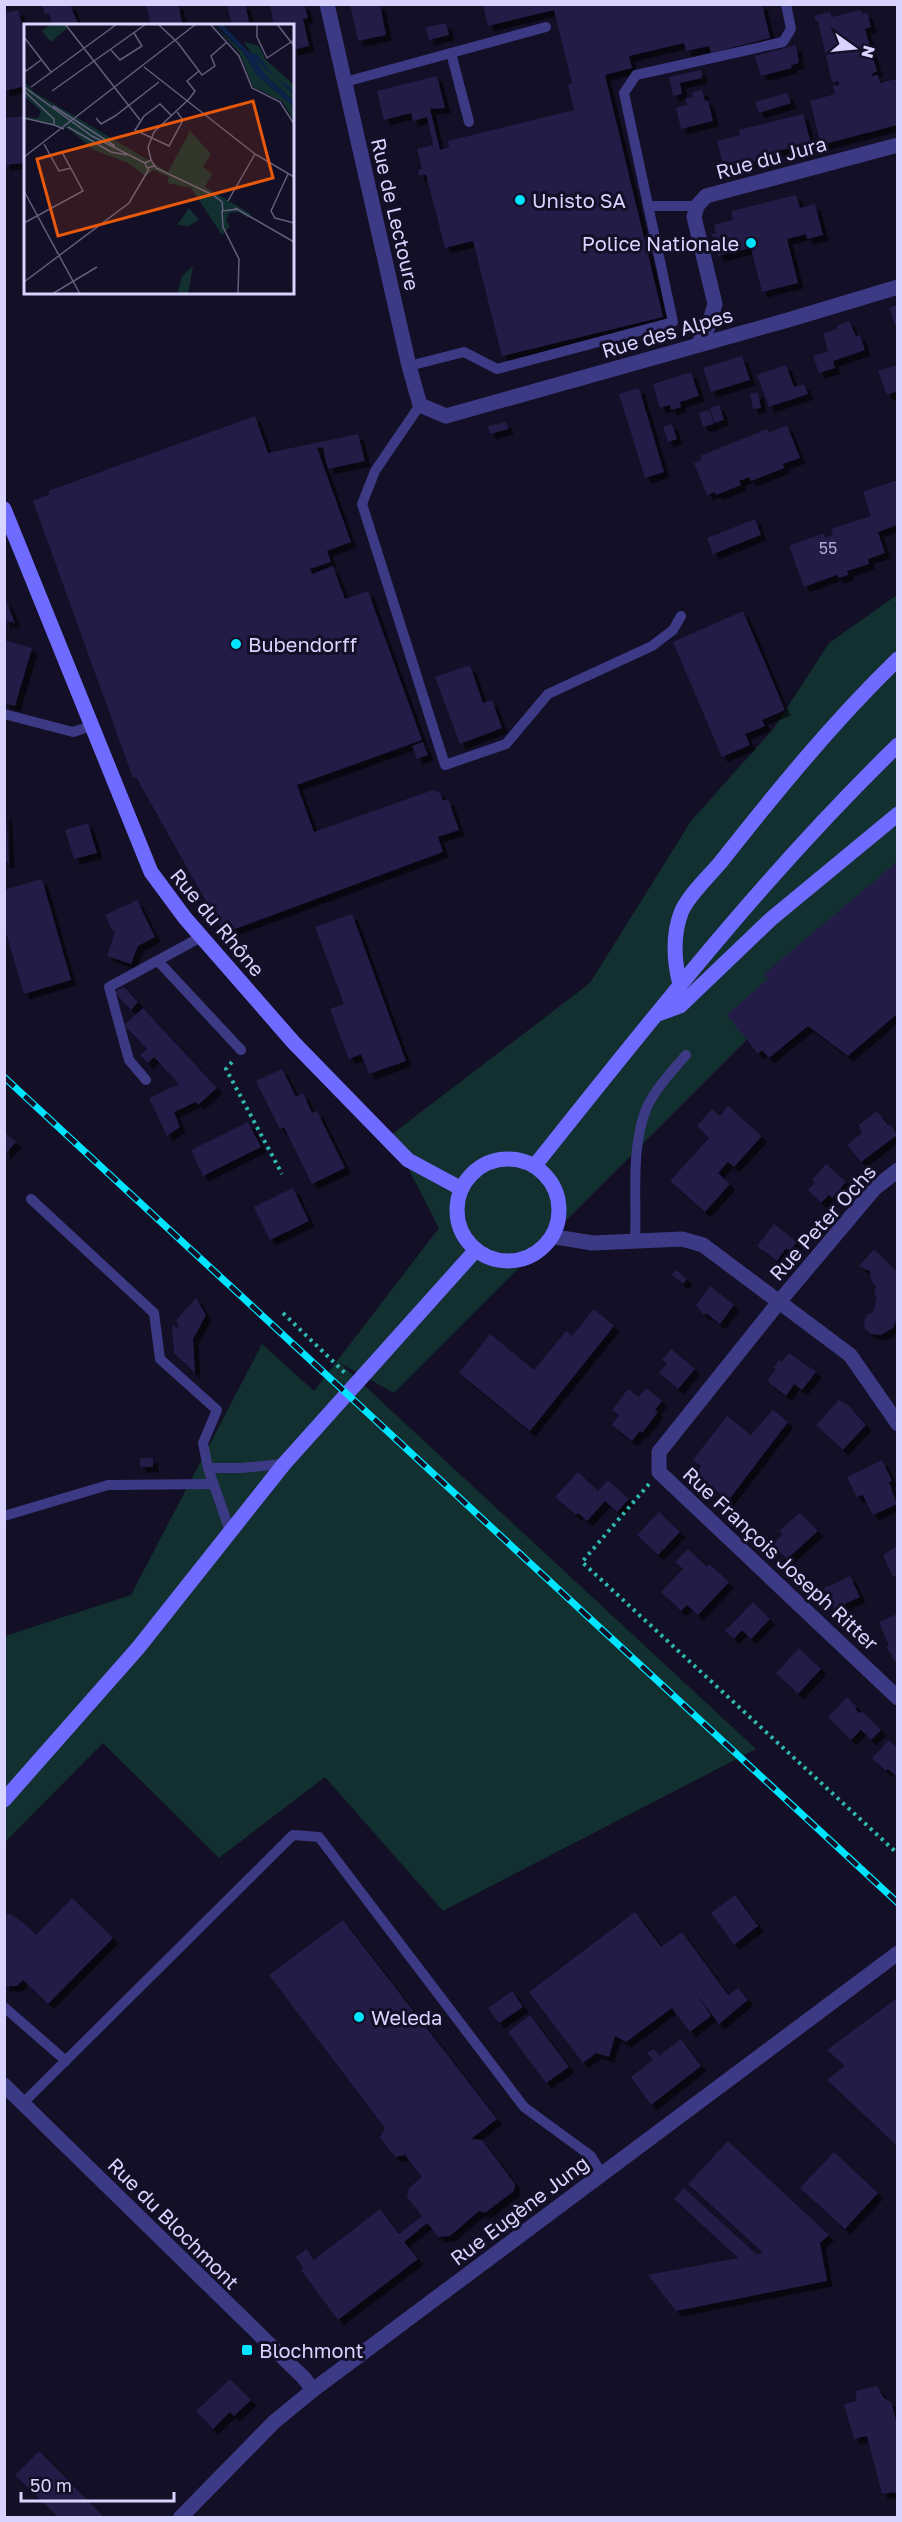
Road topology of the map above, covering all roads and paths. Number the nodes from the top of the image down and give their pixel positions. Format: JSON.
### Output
{"nodes":[{"id":1,"x":327,"y":4,"type":"edge"},
{"id":2,"x":786,"y":4,"type":"edge"},
{"id":3,"x":546,"y":27,"type":"dead end"},
{"id":4,"x":451,"y":53,"type":"junction"},
{"id":5,"x":345,"y":82,"type":"junction"},
{"id":6,"x":469,"y":122,"type":"dead end"},
{"id":7,"x":897,"y":145,"type":"edge"},
{"id":8,"x":648,"y":206,"type":"junction"},
{"id":9,"x":697,"y":206,"type":"junction"},
{"id":10,"x":897,"y":286,"type":"edge"},
{"id":11,"x":698,"y":345,"type":"junction"},
{"id":12,"x":409,"y":366,"type":"junction"},
{"id":13,"x":420,"y":405,"type":"junction"},
{"id":14,"x":6,"y":515,"type":"edge"},
{"id":15,"x":681,"y":616,"type":"dead end"},
{"id":16,"x":897,"y":659,"type":"edge"},
{"id":17,"x":4,"y":714,"type":"edge"},
{"id":18,"x":91,"y":726,"type":"junction"},
{"id":19,"x":897,"y":745,"type":"edge"},
{"id":20,"x":897,"y":814,"type":"edge"},
{"id":21,"x":201,"y":937,"type":"junction"},
{"id":22,"x":158,"y":961,"type":"junction"},
{"id":23,"x":680,"y":985,"type":"junction"},
{"id":24,"x":655,"y":1016,"type":"junction"},
{"id":25,"x":241,"y":1050,"type":"joint"},
{"id":26,"x":686,"y":1055,"type":"dead end"},
{"id":27,"x":146,"y":1080,"type":"dead end"},
{"id":28,"x":536,"y":1164,"type":"junction"},
{"id":29,"x":897,"y":1170,"type":"edge"},
{"id":30,"x":282,"y":1174,"type":"dead end"},
{"id":31,"x":460,"y":1188,"type":"junction"},
{"id":32,"x":31,"y":1199,"type":"dead end"},
{"id":33,"x":555,"y":1237,"type":"junction"},
{"id":34,"x":635,"y":1242,"type":"junction"},
{"id":35,"x":475,"y":1251,"type":"junction"},
{"id":36,"x":780,"y":1302,"type":"junction"},
{"id":37,"x":283,"y":1313,"type":"dead end"},
{"id":38,"x":356,"y":1384,"type":"junction"},
{"id":39,"x":897,"y":1424,"type":"edge"},
{"id":40,"x":284,"y":1464,"type":"junction"},
{"id":41,"x":208,"y":1468,"type":"junction"},
{"id":42,"x":659,"y":1472,"type":"junction"},
{"id":43,"x":213,"y":1484,"type":"junction"},
{"id":44,"x":4,"y":1516,"type":"edge"},
{"id":45,"x":231,"y":1534,"type":"junction"},
{"id":46,"x":897,"y":1698,"type":"edge"},
{"id":47,"x":4,"y":1800,"type":"edge"},
{"id":48,"x":897,"y":1854,"type":"edge"},
{"id":49,"x":897,"y":1953,"type":"edge"},
{"id":50,"x":4,"y":2007,"type":"edge"},
{"id":51,"x":66,"y":2061,"type":"junction"},
{"id":52,"x":4,"y":2085,"type":"edge"},
{"id":53,"x":23,"y":2103,"type":"junction"},
{"id":54,"x":602,"y":2174,"type":"junction"},
{"id":55,"x":313,"y":2390,"type":"junction"},
{"id":56,"x":180,"y":2517,"type":"edge"}],
"edges":[{"from":1,"to":5,"type":"street","name":"Rue de Lectoure"},
{"from":2,"to":8,"type":"lane"},
{"from":3,"to":4,"type":"lane"},
{"from":4,"to":5,"type":"lane"},
{"from":4,"to":6,"type":"lane"},
{"from":5,"to":12,"type":"street","name":"Rue de Lectoure"},
{"from":7,"to":9,"type":"street","name":"Rue du Jura"},
{"from":8,"to":9,"type":"lane"},
{"from":8,"to":12,"type":"lane"},
{"from":9,"to":11,"type":"street"},
{"from":10,"to":11,"type":"street","name":"Rue des Alpes"},
{"from":11,"to":13,"type":"street","name":"Rue des Alpes"},
{"from":12,"to":13,"type":"street","name":"Rue de Lectoure"},
{"from":13,"to":15,"type":"lane"},
{"from":14,"to":18,"type":"main road","name":"Rue du Rhône"},
{"from":16,"to":23,"type":"main road"},
{"from":17,"to":18,"type":"lane"},
{"from":18,"to":21,"type":"main road","name":"Rue du Rhône"},
{"from":19,"to":23,"type":"main road"},
{"from":20,"to":24,"type":"main road"},
{"from":21,"to":22,"type":"lane"},
{"from":21,"to":31,"type":"main road","name":"Rue du Rhône"},
{"from":22,"to":25,"type":"lane"},
{"from":22,"to":27,"type":"lane"},
{"from":23,"to":24,"type":"main road"},
{"from":24,"to":28,"type":"main road"},
{"from":25,"to":30,"type":"path"},
{"from":26,"to":34,"type":"lane"},
{"from":28,"to":31,"type":"main road"},
{"from":28,"to":33,"type":"main road"},
{"from":29,"to":36,"type":"street","name":"Rue Peter Ochs"},
{"from":31,"to":35,"type":"main road"},
{"from":32,"to":41,"type":"lane"},
{"from":33,"to":34,"type":"street"},
{"from":33,"to":35,"type":"main road"},
{"from":34,"to":36,"type":"street"},
{"from":35,"to":38,"type":"main road"},
{"from":36,"to":39,"type":"street"},
{"from":36,"to":42,"type":"street","name":"Rue François Joseph Ritter"},
{"from":37,"to":38,"type":"path"},
{"from":38,"to":40,"type":"main road"},
{"from":40,"to":41,"type":"lane"},
{"from":40,"to":45,"type":"main road"},
{"from":41,"to":43,"type":"lane"},
{"from":42,"to":46,"type":"street","name":"Rue François Joseph Ritter"},
{"from":42,"to":48,"type":"path"},
{"from":43,"to":44,"type":"lane"},
{"from":43,"to":45,"type":"lane"},
{"from":45,"to":47,"type":"main road"},
{"from":49,"to":54,"type":"street","name":"Rue Eugène Jung"},
{"from":50,"to":51,"type":"lane"},
{"from":51,"to":53,"type":"lane"},
{"from":51,"to":54,"type":"lane"},
{"from":52,"to":53,"type":"street","name":"Rue du Blochmont"},
{"from":53,"to":55,"type":"street","name":"Rue du Blochmont"},
{"from":54,"to":55,"type":"street","name":"Rue Eugène Jung"},
{"from":55,"to":56,"type":"street","name":"Rue Eugène Jung"}]}
